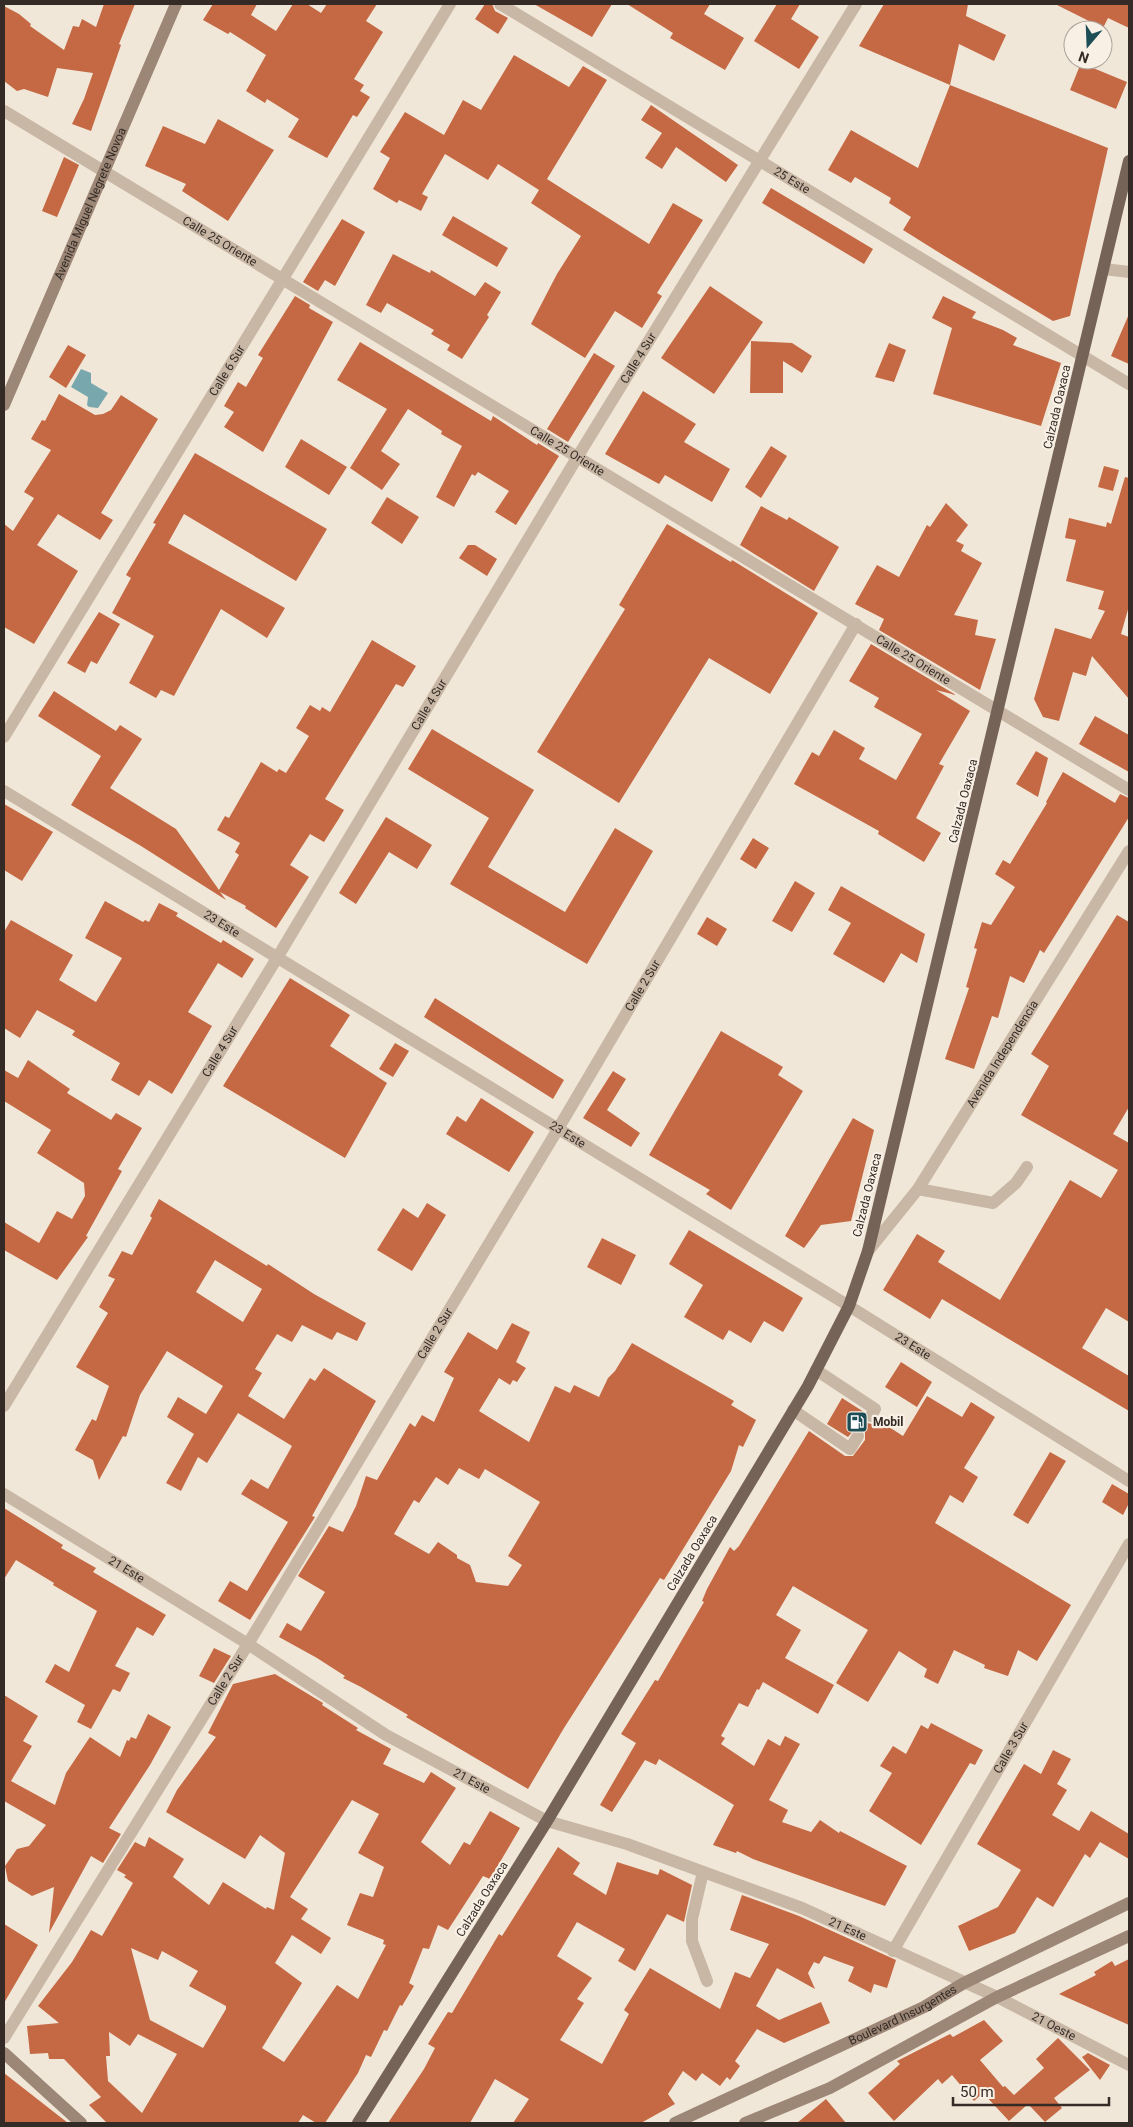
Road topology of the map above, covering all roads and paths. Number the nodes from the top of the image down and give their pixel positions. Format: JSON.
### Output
{"nodes":[{"id":1,"x":176,"y":4,"type":"edge"},
{"id":2,"x":450,"y":4,"type":"edge"},
{"id":3,"x":500,"y":4,"type":"edge"},
{"id":4,"x":856,"y":4,"type":"edge"},
{"id":5,"x":4,"y":111,"type":"edge"},
{"id":6,"x":760,"y":161,"type":"junction"},
{"id":7,"x":1129,"y":161,"type":"edge"},
{"id":8,"x":104,"y":171,"type":"junction"},
{"id":9,"x":1104,"y":269,"type":"junction"},
{"id":10,"x":1129,"y":272,"type":"edge"},
{"id":11,"x":283,"y":278,"type":"junction"},
{"id":12,"x":1083,"y":356,"type":"junction"},
{"id":13,"x":1129,"y":384,"type":"edge"},
{"id":14,"x":4,"y":405,"type":"edge"},
{"id":15,"x":578,"y":456,"type":"junction"},
{"id":16,"x":856,"y":624,"type":"junction"},
{"id":17,"x":999,"y":711,"type":"junction"},
{"id":18,"x":4,"y":737,"type":"edge"},
{"id":19,"x":1129,"y":790,"type":"edge"},
{"id":20,"x":4,"y":791,"type":"edge"},
{"id":21,"x":1129,"y":852,"type":"edge"},
{"id":22,"x":278,"y":958,"type":"junction"},
{"id":23,"x":558,"y":1129,"type":"junction"},
{"id":24,"x":1027,"y":1166,"type":"dead end"},
{"id":25,"x":918,"y":1189,"type":"junction"},
{"id":26,"x":868,"y":1251,"type":"junction"},
{"id":27,"x":849,"y":1306,"type":"junction"},
{"id":28,"x":816,"y":1370,"type":"junction"},
{"id":29,"x":4,"y":1406,"type":"edge"},
{"id":30,"x":793,"y":1410,"type":"junction"},
{"id":31,"x":871,"y":1416,"type":"dead end"},
{"id":32,"x":858,"y":1436,"type":"dead end"},
{"id":33,"x":1129,"y":1482,"type":"edge"},
{"id":34,"x":4,"y":1494,"type":"edge"},
{"id":35,"x":1129,"y":1544,"type":"edge"},
{"id":36,"x":248,"y":1644,"type":"junction"},
{"id":37,"x":548,"y":1821,"type":"junction"},
{"id":38,"x":703,"y":1872,"type":"junction"},
{"id":39,"x":1129,"y":1903,"type":"edge"},
{"id":40,"x":1129,"y":1936,"type":"edge"},
{"id":41,"x":893,"y":1951,"type":"junction"},
{"id":42,"x":707,"y":1981,"type":"dead end"},
{"id":43,"x":964,"y":1983,"type":"junction"},
{"id":44,"x":978,"y":1989,"type":"joint"},
{"id":45,"x":997,"y":1998,"type":"junction"},
{"id":46,"x":4,"y":2038,"type":"edge"},
{"id":47,"x":4,"y":2053,"type":"edge"},
{"id":48,"x":1129,"y":2065,"type":"edge"},
{"id":49,"x":80,"y":2123,"type":"edge"},
{"id":50,"x":358,"y":2123,"type":"edge"},
{"id":51,"x":675,"y":2123,"type":"edge"},
{"id":52,"x":745,"y":2123,"type":"edge"}],
"edges":[{"from":1,"to":8,"type":"main road","name":"Avenida Miguel Negrete Novoa"},
{"from":2,"to":11,"type":"street","name":"Calle 6 Sur"},
{"from":3,"to":6,"type":"street","name":"25 Este"},
{"from":4,"to":6,"type":"street","name":"Calle 4 Sur"},
{"from":5,"to":8,"type":"street","name":"Calle 25 Oriente"},
{"from":6,"to":12,"type":"street","name":"25 Este"},
{"from":6,"to":15,"type":"street","name":"Calle 4 Sur"},
{"from":7,"to":9,"type":"main road","name":"Calzada Oaxaca"},
{"from":8,"to":11,"type":"street","name":"Calle 25 Oriente"},
{"from":8,"to":14,"type":"main road","name":"Avenida Miguel Negrete Novoa"},
{"from":9,"to":10,"type":"street"},
{"from":9,"to":12,"type":"main road","name":"Calzada Oaxaca"},
{"from":11,"to":15,"type":"street","name":"Calle 25 Oriente"},
{"from":11,"to":18,"type":"street","name":"Calle 6 Sur"},
{"from":12,"to":13,"type":"street","name":"25 Este"},
{"from":12,"to":17,"type":"main road","name":"Calzada Oaxaca"},
{"from":15,"to":16,"type":"street","name":"Calle 25 Oriente"},
{"from":15,"to":22,"type":"street","name":"Calle 4 Sur"},
{"from":16,"to":17,"type":"street","name":"Calle 25 Oriente"},
{"from":16,"to":23,"type":"street","name":"Calle 2 Sur"},
{"from":17,"to":19,"type":"street","name":"Calle 25 Oriente"},
{"from":17,"to":26,"type":"main road","name":"Calzada Oaxaca"},
{"from":20,"to":22,"type":"street","name":"23 Este"},
{"from":21,"to":25,"type":"street","name":"Avenida Independencia"},
{"from":22,"to":23,"type":"street","name":"23 Este"},
{"from":22,"to":29,"type":"street","name":"Calle 4 Sur"},
{"from":23,"to":27,"type":"street","name":"23 Este"},
{"from":23,"to":36,"type":"street","name":"Calle 2 Sur"},
{"from":24,"to":25,"type":"street"},
{"from":25,"to":26,"type":"street","name":"Avenida Independencia"},
{"from":26,"to":27,"type":"main road","name":"Calzada Oaxaca"},
{"from":27,"to":28,"type":"main road","name":"Calzada Oaxaca"},
{"from":27,"to":33,"type":"street","name":"23 Este"},
{"from":28,"to":30,"type":"main road","name":"Calzada Oaxaca"},
{"from":28,"to":31,"type":"street"},
{"from":30,"to":32,"type":"street"},
{"from":30,"to":37,"type":"main road","name":"Calzada Oaxaca"},
{"from":34,"to":36,"type":"street","name":"21 Este"},
{"from":35,"to":41,"type":"street","name":"Calle 3 Sur"},
{"from":36,"to":37,"type":"street","name":"21 Este"},
{"from":36,"to":46,"type":"street","name":"Calle 2 Sur"},
{"from":37,"to":38,"type":"street","name":"21 Este"},
{"from":37,"to":50,"type":"main road","name":"Calzada Oaxaca"},
{"from":38,"to":41,"type":"street","name":"21 Este"},
{"from":38,"to":42,"type":"street"},
{"from":39,"to":43,"type":"main road","name":"Boulevard Insurgentes"},
{"from":40,"to":45,"type":"main road"},
{"from":41,"to":43,"type":"street","name":"21 Este"},
{"from":43,"to":44,"type":"street","name":"21 Este"},
{"from":43,"to":51,"type":"main road","name":"Boulevard Insurgentes"},
{"from":44,"to":45,"type":"street","name":"21 Oeste"},
{"from":45,"to":48,"type":"street","name":"21 Oeste"},
{"from":45,"to":52,"type":"main road"},
{"from":47,"to":49,"type":"main road"}]}
